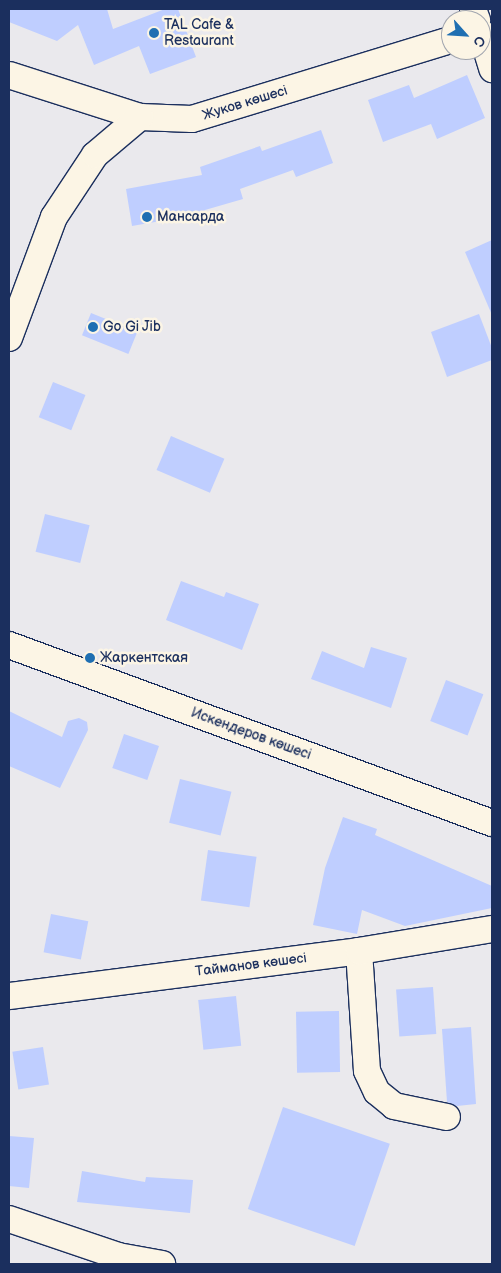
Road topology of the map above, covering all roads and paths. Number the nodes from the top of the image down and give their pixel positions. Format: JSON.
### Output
{"nodes":[{"id":1,"x":441,"y":43,"type":"edge"},
{"id":2,"x":9,"y":75,"type":"edge"},
{"id":3,"x":140,"y":117,"type":"junction"},
{"id":4,"x":9,"y":338,"type":"edge"},
{"id":5,"x":9,"y":645,"type":"edge"},
{"id":6,"x":492,"y":823,"type":"edge"},
{"id":7,"x":492,"y":929,"type":"edge"},
{"id":8,"x":359,"y":951,"type":"junction"},
{"id":9,"x":9,"y":996,"type":"edge"},
{"id":10,"x":447,"y":1117,"type":"dead end"},
{"id":11,"x":9,"y":1219,"type":"edge"},
{"id":12,"x":162,"y":1264,"type":"edge"}],
"edges":[{"from":1,"to":3,"type":"street","name":"Жуков көшесі"},
{"from":2,"to":3,"type":"street","name":"Жуков көшесі"},
{"from":3,"to":4,"type":"street"},
{"from":5,"to":6,"type":"street","name":"Искендеров көшесі"},
{"from":7,"to":8,"type":"street","name":"Тайманов көшесі"},
{"from":8,"to":9,"type":"street","name":"Тайманов көшесі"},
{"from":8,"to":10,"type":"street"},
{"from":11,"to":12,"type":"street"}]}
